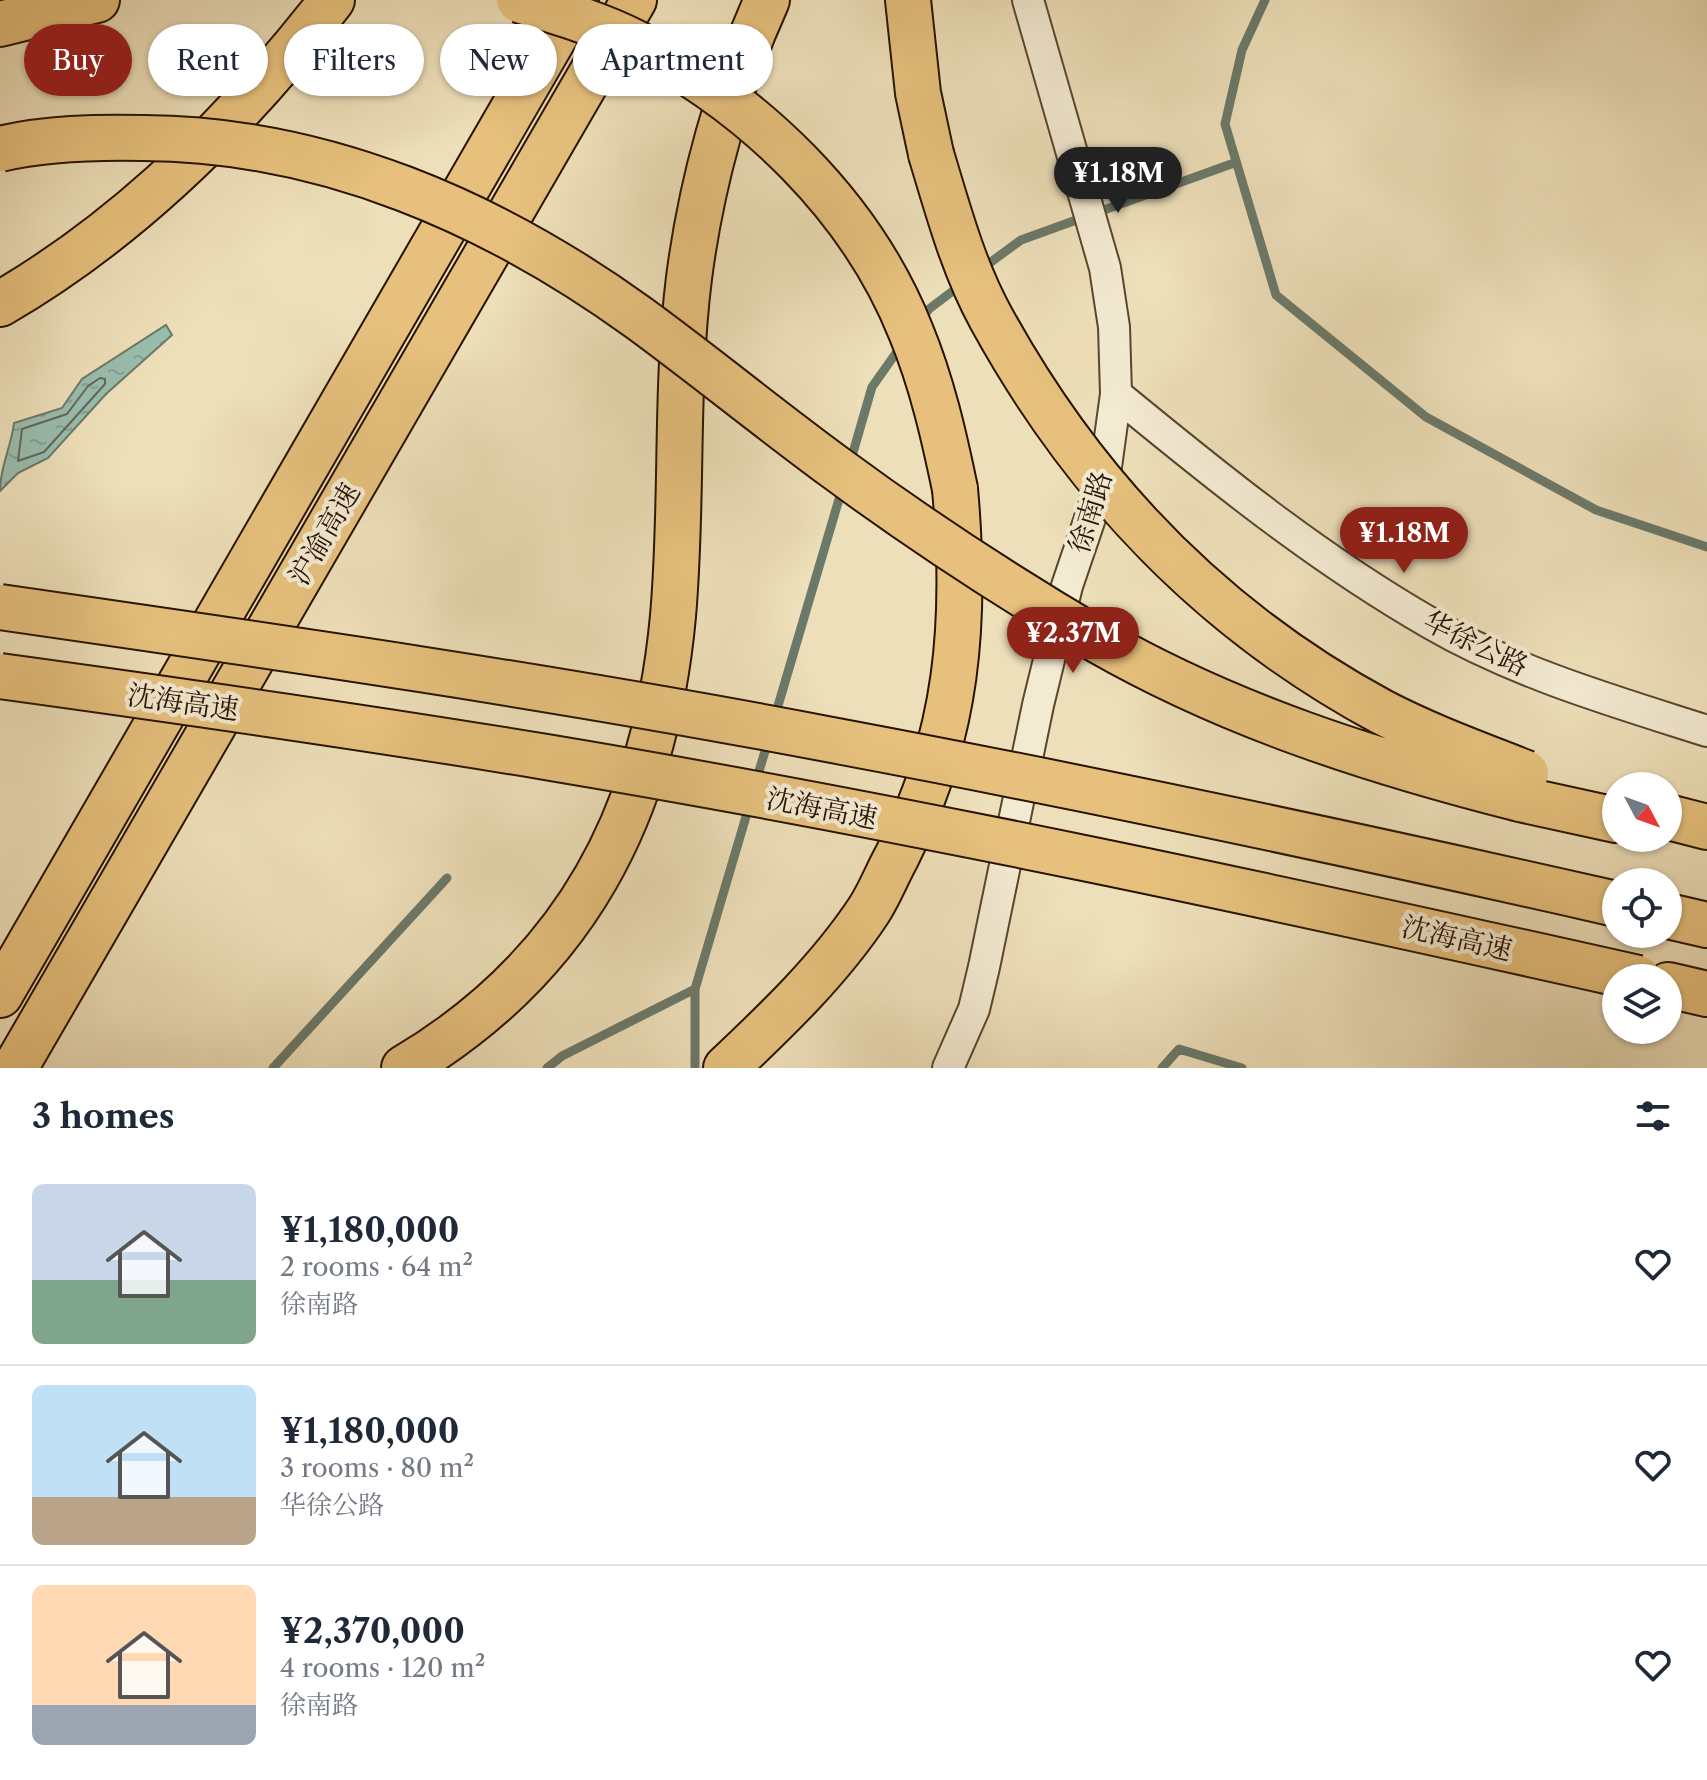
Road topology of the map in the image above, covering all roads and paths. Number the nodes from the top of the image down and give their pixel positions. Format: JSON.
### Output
{"nodes":[{"id":1,"x":97,"y":0,"type":"edge"},
{"id":2,"x":332,"y":0,"type":"edge"},
{"id":3,"x":519,"y":0,"type":"edge"},
{"id":4,"x":576,"y":0,"type":"edge"},
{"id":5,"x":634,"y":0,"type":"edge"},
{"id":6,"x":767,"y":0,"type":"edge"},
{"id":7,"x":908,"y":0,"type":"edge"},
{"id":8,"x":1028,"y":0,"type":"edge"},
{"id":9,"x":0,"y":24,"type":"edge"},
{"id":10,"x":0,"y":149,"type":"edge"},
{"id":11,"x":0,"y":304,"type":"edge"},
{"id":12,"x":1116,"y":394,"type":"junction"},
{"id":13,"x":0,"y":607,"type":"edge"},
{"id":14,"x":0,"y":676,"type":"edge"},
{"id":15,"x":1707,"y":731,"type":"edge"},
{"id":16,"x":1523,"y":786,"type":"junction"},
{"id":17,"x":1602,"y":799,"type":"edge"},
{"id":18,"x":1602,"y":815,"type":"edge"},
{"id":19,"x":1682,"y":821,"type":"edge"},
{"id":20,"x":1707,"y":827,"type":"edge"},
{"id":21,"x":1682,"y":833,"type":"edge"},
{"id":22,"x":1707,"y":837,"type":"edge"},
{"id":23,"x":1602,"y":901,"type":"edge"},
{"id":24,"x":1682,"y":919,"type":"edge"},
{"id":25,"x":1707,"y":925,"type":"edge"},
{"id":26,"x":1602,"y":970,"type":"edge"},
{"id":27,"x":1682,"y":988,"type":"edge"},
{"id":28,"x":1707,"y":994,"type":"edge"},
{"id":29,"x":0,"y":995,"type":"edge"},
{"id":30,"x":15,"y":1068,"type":"edge"},
{"id":31,"x":404,"y":1068,"type":"edge"},
{"id":32,"x":726,"y":1068,"type":"edge"},
{"id":33,"x":948,"y":1068,"type":"edge"}],
"edges":[{"from":1,"to":9,"type":"highway"},
{"from":2,"to":11,"type":"highway"},
{"from":3,"to":32,"type":"highway","bridge":true},
{"from":4,"to":29,"type":"highway","name":"沪渝高速"},
{"from":5,"to":30,"type":"highway","name":"沪渝高速"},
{"from":6,"to":31,"type":"highway"},
{"from":7,"to":16,"type":"highway","bridge":true},
{"from":8,"to":12,"type":"street","name":"徐南路"},
{"from":10,"to":16,"type":"highway","bridge":true},
{"from":12,"to":15,"type":"street","name":"华徐公路"},
{"from":12,"to":33,"type":"street","name":"徐南路"},
{"from":13,"to":23,"type":"highway","bridge":true},
{"from":14,"to":26,"type":"highway","name":"沈海高速","bridge":true},
{"from":16,"to":17,"type":"highway"},
{"from":16,"to":18,"type":"highway"},
{"from":19,"to":20,"type":"highway"},
{"from":21,"to":22,"type":"highway"},
{"from":24,"to":25,"type":"highway"},
{"from":27,"to":28,"type":"highway"}]}
